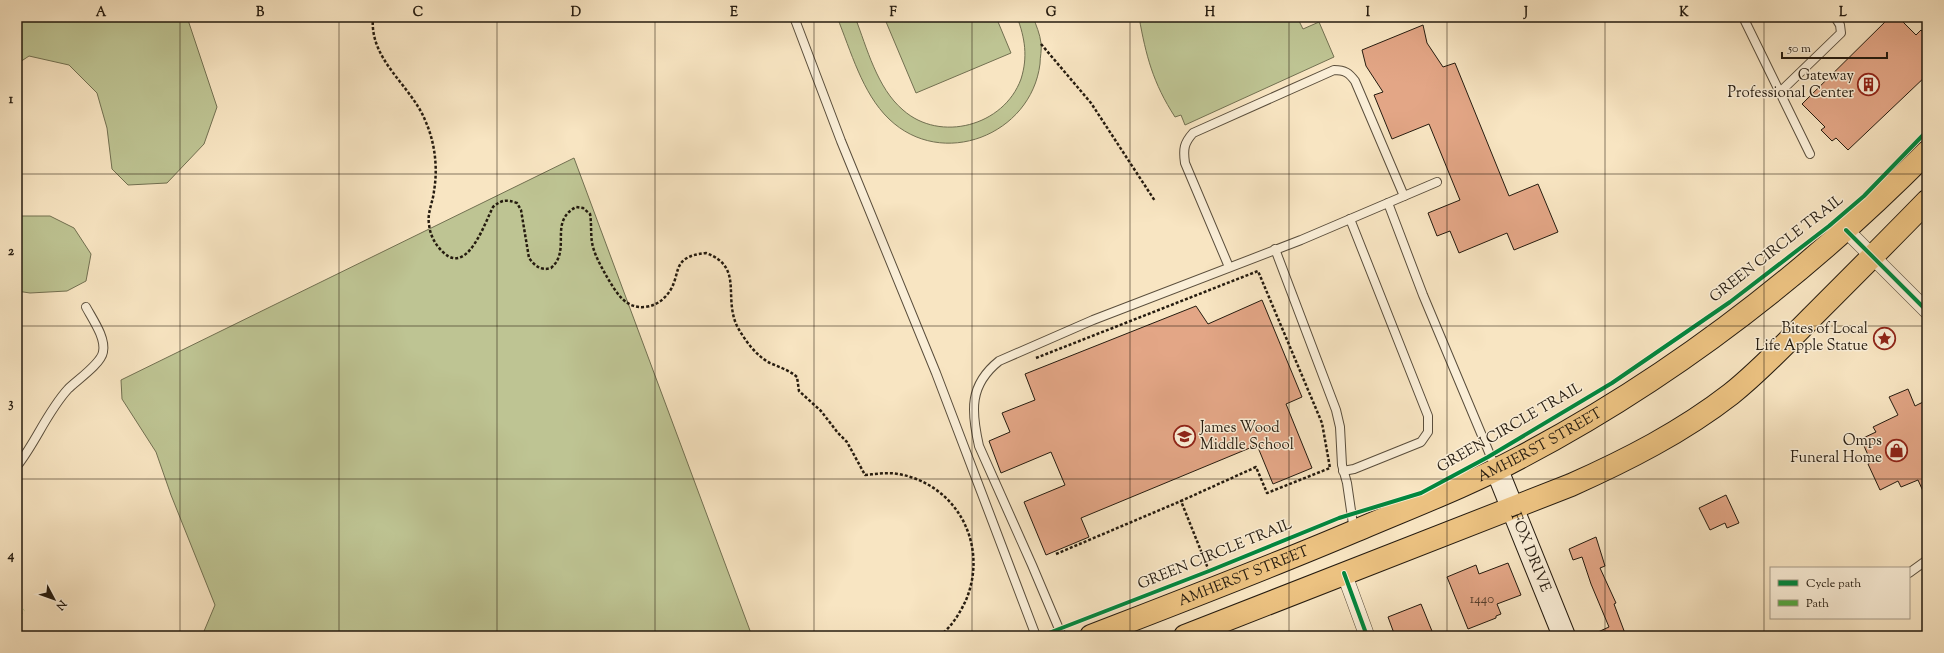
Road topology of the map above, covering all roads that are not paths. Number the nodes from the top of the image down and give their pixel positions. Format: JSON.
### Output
{"nodes":[{"id":1,"x":794,"y":17,"type":"edge"},
{"id":2,"x":1743,"y":17,"type":"edge"},
{"id":3,"x":1837,"y":20,"type":"edge"},
{"id":4,"x":1780,"y":92,"type":"junction"},
{"id":5,"x":1927,"y":152,"type":"edge"},
{"id":6,"x":1810,"y":154,"type":"dead end"},
{"id":7,"x":1437,"y":182,"type":"dead end"},
{"id":8,"x":1404,"y":196,"type":"junction"},
{"id":9,"x":1927,"y":201,"type":"edge"},
{"id":10,"x":1388,"y":203,"type":"junction"},
{"id":11,"x":1350,"y":219,"type":"junction"},
{"id":12,"x":1846,"y":230,"type":"junction"},
{"id":13,"x":1275,"y":249,"type":"junction"},
{"id":14,"x":1873,"y":257,"type":"junction"},
{"id":15,"x":1229,"y":267,"type":"junction"},
{"id":16,"x":86,"y":307,"type":"dead end"},
{"id":17,"x":1927,"y":311,"type":"edge"},
{"id":18,"x":17,"y":466,"type":"edge"},
{"id":19,"x":1496,"y":470,"type":"junction"},
{"id":20,"x":1344,"y":471,"type":"junction"},
{"id":21,"x":1512,"y":508,"type":"junction"},
{"id":22,"x":1399,"y":513,"type":"junction"},
{"id":23,"x":1354,"y":531,"type":"junction"},
{"id":24,"x":1927,"y":560,"type":"edge"},
{"id":25,"x":1344,"y":573,"type":"junction"},
{"id":26,"x":1910,"y":573,"type":"edge"},
{"id":27,"x":1121,"y":630,"type":"edge"},
{"id":28,"x":1036,"y":636,"type":"edge"},
{"id":29,"x":1062,"y":636,"type":"edge"},
{"id":30,"x":1090,"y":636,"type":"edge"},
{"id":31,"x":1185,"y":636,"type":"edge"},
{"id":32,"x":1367,"y":636,"type":"edge"},
{"id":33,"x":1564,"y":636,"type":"edge"}],
"edges":[{"from":1,"to":28,"type":"lane"},
{"from":2,"to":4,"type":"lane"},
{"from":3,"to":4,"type":"lane"},
{"from":4,"to":6,"type":"lane"},
{"from":5,"to":12,"type":"main road","name":"AMHERST STREET"},
{"from":7,"to":8,"type":"lane"},
{"from":8,"to":10,"type":"lane"},
{"from":8,"to":15,"type":"lane"},
{"from":9,"to":14,"type":"main road"},
{"from":10,"to":11,"type":"lane"},
{"from":10,"to":19,"type":"lane"},
{"from":11,"to":13,"type":"lane"},
{"from":11,"to":20,"type":"lane"},
{"from":12,"to":14,"type":"street"},
{"from":12,"to":19,"type":"main road","name":"AMHERST STREET"},
{"from":13,"to":15,"type":"lane"},
{"from":13,"to":20,"type":"lane"},
{"from":14,"to":17,"type":"street"},
{"from":14,"to":21,"type":"main road"},
{"from":15,"to":29,"type":"lane"},
{"from":16,"to":18,"type":"lane"},
{"from":19,"to":21,"type":"main road","name":"FOX DRIVE"},
{"from":19,"to":22,"type":"main road","name":"AMHERST STREET"},
{"from":20,"to":23,"type":"lane"},
{"from":21,"to":25,"type":"main road"},
{"from":21,"to":33,"type":"main road","name":"FOX DRIVE"},
{"from":22,"to":23,"type":"main road","name":"AMHERST STREET"},
{"from":22,"to":25,"type":"main road"},
{"from":23,"to":27,"type":"main road","name":"AMHERST STREET"},
{"from":24,"to":26,"type":"lane"},
{"from":25,"to":31,"type":"main road"},
{"from":25,"to":32,"type":"street"},
{"from":27,"to":30,"type":"main road","name":"AMHERST STREET"}]}
